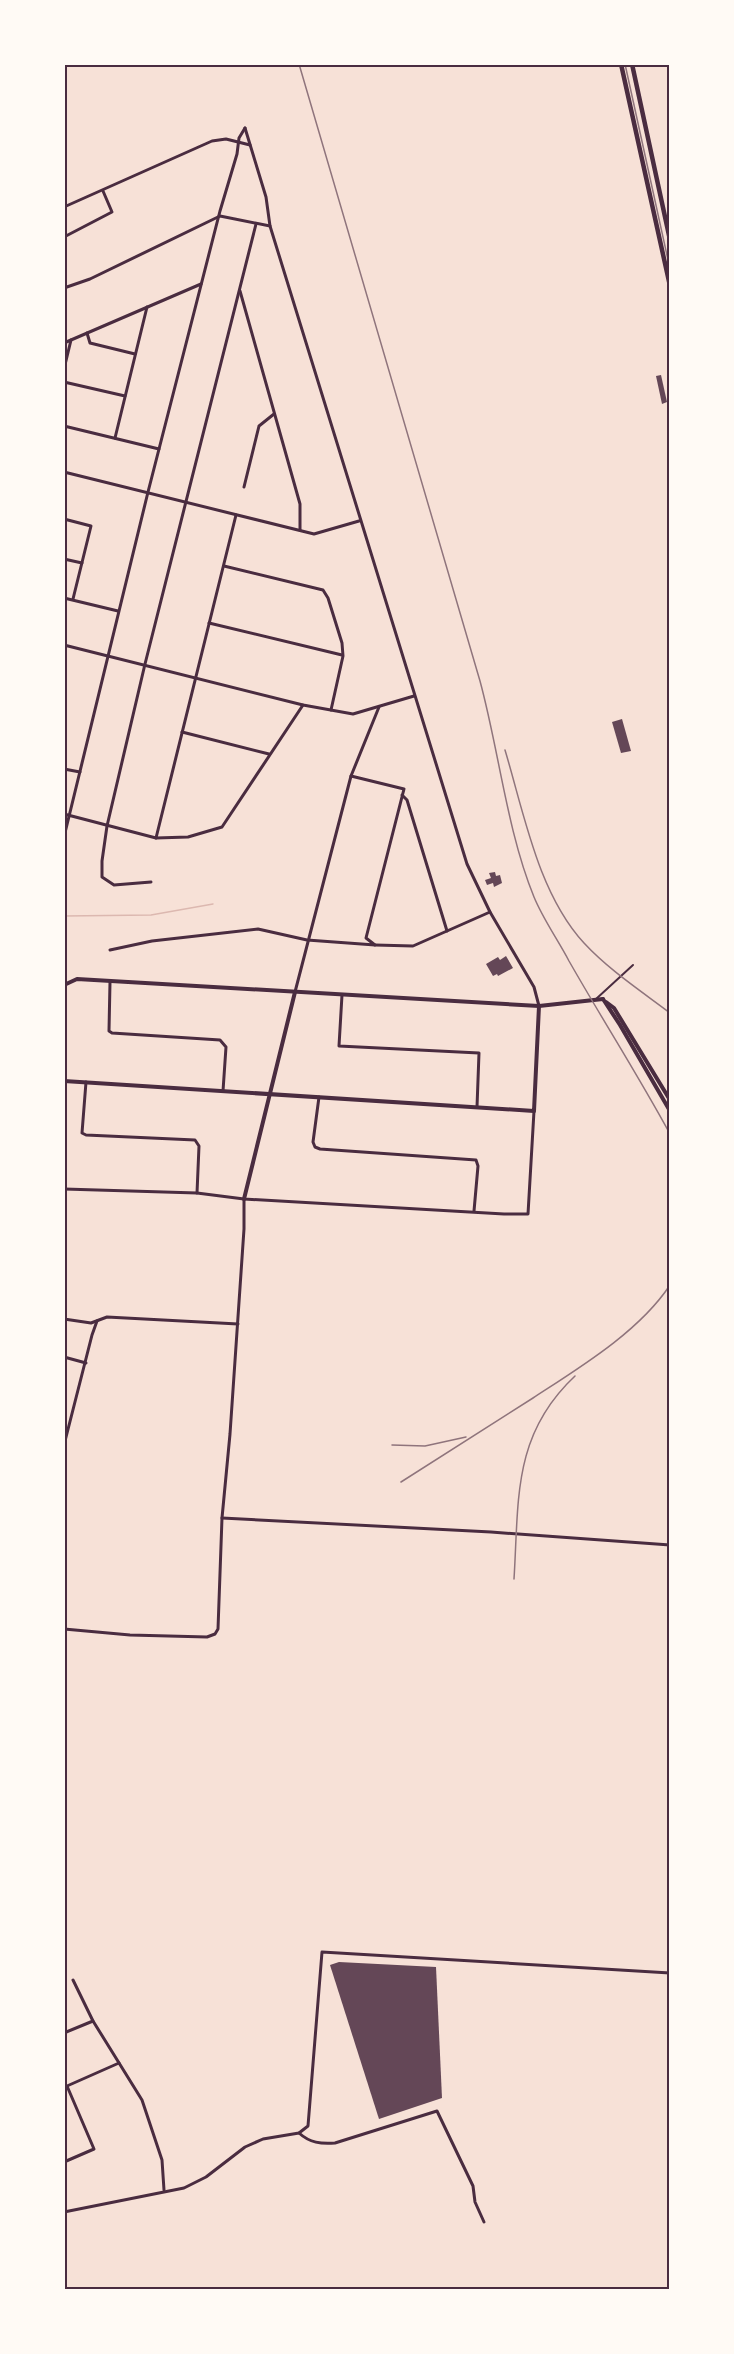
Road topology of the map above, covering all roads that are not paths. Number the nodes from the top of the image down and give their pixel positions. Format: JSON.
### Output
{"nodes":[{"id":1,"x":621,"y":64,"type":"edge"},
{"id":2,"x":632,"y":64,"type":"edge"},
{"id":3,"x":238,"y":142,"type":"junction"},
{"id":4,"x":250,"y":145,"type":"junction"},
{"id":5,"x":103,"y":191,"type":"junction"},
{"id":6,"x":64,"y":207,"type":"edge"},
{"id":7,"x":220,"y":216,"type":"junction"},
{"id":8,"x":256,"y":224,"type":"junction"},
{"id":9,"x":270,"y":226,"type":"junction"},
{"id":10,"x":64,"y":237,"type":"edge"},
{"id":11,"x":669,"y":240,"type":"edge"},
{"id":12,"x":201,"y":284,"type":"junction"},
{"id":13,"x":669,"y":286,"type":"edge"},
{"id":14,"x":64,"y":288,"type":"edge"},
{"id":15,"x":239,"y":289,"type":"junction"},
{"id":16,"x":147,"y":307,"type":"junction"},
{"id":17,"x":87,"y":333,"type":"junction"},
{"id":18,"x":71,"y":340,"type":"junction"},
{"id":19,"x":64,"y":343,"type":"edge"},
{"id":20,"x":135,"y":354,"type":"junction"},
{"id":21,"x":64,"y":369,"type":"edge"},
{"id":22,"x":64,"y":382,"type":"edge"},
{"id":23,"x":125,"y":396,"type":"junction"},
{"id":24,"x":274,"y":414,"type":"junction"},
{"id":25,"x":64,"y":426,"type":"edge"},
{"id":26,"x":115,"y":438,"type":"junction"},
{"id":27,"x":159,"y":449,"type":"junction"},
{"id":28,"x":64,"y":472,"type":"edge"},
{"id":29,"x":244,"y":487,"type":"dead end"},
{"id":30,"x":148,"y":492,"type":"junction"},
{"id":31,"x":187,"y":503,"type":"junction"},
{"id":32,"x":236,"y":515,"type":"junction"},
{"id":33,"x":64,"y":519,"type":"edge"},
{"id":34,"x":360,"y":521,"type":"junction"},
{"id":35,"x":300,"y":530,"type":"junction"},
{"id":36,"x":64,"y":559,"type":"edge"},
{"id":37,"x":82,"y":563,"type":"junction"},
{"id":38,"x":224,"y":566,"type":"junction"},
{"id":39,"x":64,"y":597,"type":"edge"},
{"id":40,"x":73,"y":599,"type":"junction"},
{"id":41,"x":118,"y":611,"type":"junction"},
{"id":42,"x":209,"y":623,"type":"junction"},
{"id":43,"x":64,"y":645,"type":"edge"},
{"id":44,"x":343,"y":656,"type":"junction"},
{"id":45,"x":109,"y":657,"type":"junction"},
{"id":46,"x":145,"y":664,"type":"junction"},
{"id":47,"x":196,"y":677,"type":"junction"},
{"id":48,"x":414,"y":696,"type":"junction"},
{"id":49,"x":303,"y":705,"type":"junction"},
{"id":50,"x":379,"y":707,"type":"junction"},
{"id":51,"x":330,"y":710,"type":"junction"},
{"id":52,"x":182,"y":732,"type":"junction"},
{"id":53,"x":269,"y":754,"type":"junction"},
{"id":54,"x":64,"y":769,"type":"edge"},
{"id":55,"x":80,"y":772,"type":"junction"},
{"id":56,"x":351,"y":776,"type":"junction"},
{"id":57,"x":402,"y":795,"type":"junction"},
{"id":58,"x":64,"y":814,"type":"edge"},
{"id":59,"x":70,"y":816,"type":"junction"},
{"id":60,"x":107,"y":826,"type":"junction"},
{"id":61,"x":64,"y":837,"type":"edge"},
{"id":62,"x":156,"y":838,"type":"junction"},
{"id":63,"x":151,"y":882,"type":"dead end"},
{"id":64,"x":490,"y":912,"type":"junction"},
{"id":65,"x":447,"y":932,"type":"junction"},
{"id":66,"x":307,"y":940,"type":"junction"},
{"id":67,"x":375,"y":945,"type":"junction"},
{"id":68,"x":110,"y":950,"type":"dead end"},
{"id":69,"x":633,"y":965,"type":"dead end"},
{"id":70,"x":110,"y":982,"type":"junction"},
{"id":71,"x":64,"y":985,"type":"edge"},
{"id":72,"x":295,"y":992,"type":"junction"},
{"id":73,"x":342,"y":995,"type":"junction"},
{"id":74,"x":596,"y":999,"type":"junction"},
{"id":75,"x":603,"y":999,"type":"junction"},
{"id":76,"x":539,"y":1006,"type":"junction"},
{"id":77,"x":64,"y":1081,"type":"edge"},
{"id":78,"x":86,"y":1082,"type":"junction"},
{"id":79,"x":223,"y":1091,"type":"junction"},
{"id":80,"x":269,"y":1095,"type":"junction"},
{"id":81,"x":319,"y":1097,"type":"junction"},
{"id":82,"x":669,"y":1100,"type":"edge"},
{"id":83,"x":477,"y":1107,"type":"junction"},
{"id":84,"x":534,"y":1111,"type":"junction"},
{"id":85,"x":669,"y":1111,"type":"edge"},
{"id":86,"x":64,"y":1189,"type":"edge"},
{"id":87,"x":196,"y":1193,"type":"junction"},
{"id":88,"x":244,"y":1199,"type":"junction"},
{"id":89,"x":474,"y":1211,"type":"junction"},
{"id":90,"x":64,"y":1319,"type":"edge"},
{"id":91,"x":97,"y":1322,"type":"junction"},
{"id":92,"x":238,"y":1324,"type":"junction"},
{"id":93,"x":64,"y":1357,"type":"edge"},
{"id":94,"x":86,"y":1363,"type":"junction"},
{"id":95,"x":64,"y":1445,"type":"edge"},
{"id":96,"x":222,"y":1518,"type":"junction"},
{"id":97,"x":669,"y":1545,"type":"edge"},
{"id":98,"x":64,"y":1629,"type":"edge"},
{"id":99,"x":669,"y":1973,"type":"edge"},
{"id":100,"x":73,"y":1980,"type":"dead end"},
{"id":101,"x":93,"y":2021,"type":"junction"},
{"id":102,"x":64,"y":2033,"type":"edge"},
{"id":103,"x":118,"y":2063,"type":"junction"},
{"id":104,"x":299,"y":2133,"type":"junction"},
{"id":105,"x":64,"y":2162,"type":"edge"},
{"id":106,"x":164,"y":2190,"type":"junction"},
{"id":107,"x":64,"y":2204,"type":"edge"},
{"id":108,"x":66,"y":2211,"type":"edge"},
{"id":109,"x":484,"y":2222,"type":"dead end"}],
"edges":[{"from":1,"to":13,"type":"main road"},
{"from":2,"to":11,"type":"main road"},
{"from":3,"to":4,"type":"street"},
{"from":3,"to":4,"type":"street"},
{"from":3,"to":5,"type":"street"},
{"from":3,"to":7,"type":"street"},
{"from":4,"to":9,"type":"street"},
{"from":5,"to":6,"type":"street"},
{"from":5,"to":10,"type":"street"},
{"from":7,"to":8,"type":"street"},
{"from":7,"to":12,"type":"street"},
{"from":7,"to":14,"type":"street"},
{"from":8,"to":9,"type":"street"},
{"from":8,"to":15,"type":"street"},
{"from":9,"to":34,"type":"street"},
{"from":12,"to":16,"type":"street"},
{"from":12,"to":27,"type":"street"},
{"from":15,"to":24,"type":"street"},
{"from":15,"to":31,"type":"street"},
{"from":16,"to":17,"type":"street"},
{"from":16,"to":20,"type":"street"},
{"from":17,"to":18,"type":"street"},
{"from":17,"to":20,"type":"street"},
{"from":18,"to":19,"type":"street"},
{"from":18,"to":21,"type":"street"},
{"from":20,"to":23,"type":"street"},
{"from":22,"to":23,"type":"street"},
{"from":23,"to":26,"type":"street"},
{"from":24,"to":29,"type":"street"},
{"from":24,"to":35,"type":"street"},
{"from":25,"to":26,"type":"street"},
{"from":26,"to":27,"type":"street"},
{"from":27,"to":30,"type":"street"},
{"from":28,"to":30,"type":"street"},
{"from":30,"to":31,"type":"street"},
{"from":30,"to":41,"type":"street"},
{"from":31,"to":32,"type":"street"},
{"from":31,"to":46,"type":"street"},
{"from":32,"to":35,"type":"street"},
{"from":32,"to":38,"type":"street"},
{"from":33,"to":37,"type":"street"},
{"from":34,"to":35,"type":"street"},
{"from":34,"to":48,"type":"street"},
{"from":36,"to":37,"type":"street"},
{"from":37,"to":40,"type":"street"},
{"from":38,"to":42,"type":"street"},
{"from":38,"to":44,"type":"street"},
{"from":39,"to":40,"type":"street"},
{"from":40,"to":41,"type":"street"},
{"from":41,"to":45,"type":"street"},
{"from":42,"to":44,"type":"street"},
{"from":42,"to":47,"type":"street"},
{"from":43,"to":45,"type":"street"},
{"from":44,"to":51,"type":"street"},
{"from":45,"to":46,"type":"street"},
{"from":45,"to":55,"type":"street"},
{"from":46,"to":47,"type":"street"},
{"from":46,"to":60,"type":"street"},
{"from":47,"to":49,"type":"street"},
{"from":47,"to":52,"type":"street"},
{"from":48,"to":50,"type":"street"},
{"from":48,"to":64,"type":"street"},
{"from":49,"to":51,"type":"street"},
{"from":49,"to":53,"type":"street"},
{"from":50,"to":51,"type":"street"},
{"from":50,"to":56,"type":"street"},
{"from":52,"to":53,"type":"street"},
{"from":52,"to":62,"type":"street"},
{"from":53,"to":62,"type":"street"},
{"from":54,"to":55,"type":"street"},
{"from":55,"to":59,"type":"street"},
{"from":56,"to":57,"type":"street"},
{"from":56,"to":66,"type":"street"},
{"from":57,"to":65,"type":"street"},
{"from":57,"to":67,"type":"street"},
{"from":58,"to":59,"type":"street"},
{"from":59,"to":60,"type":"street"},
{"from":59,"to":61,"type":"street"},
{"from":60,"to":62,"type":"street"},
{"from":60,"to":63,"type":"street"},
{"from":64,"to":65,"type":"street"},
{"from":64,"to":76,"type":"street"},
{"from":65,"to":67,"type":"street"},
{"from":66,"to":67,"type":"street"},
{"from":66,"to":68,"type":"street"},
{"from":66,"to":72,"type":"street"},
{"from":69,"to":74,"type":"street"},
{"from":70,"to":71,"type":"street"},
{"from":70,"to":72,"type":"street"},
{"from":70,"to":79,"type":"street"},
{"from":72,"to":73,"type":"street"},
{"from":72,"to":80,"type":"street"},
{"from":73,"to":76,"type":"street"},
{"from":73,"to":83,"type":"street"},
{"from":74,"to":75,"type":"street"},
{"from":74,"to":76,"type":"street"},
{"from":75,"to":82,"type":"street"},
{"from":75,"to":85,"type":"street"},
{"from":76,"to":84,"type":"street"},
{"from":77,"to":78,"type":"street"},
{"from":78,"to":79,"type":"street"},
{"from":78,"to":87,"type":"street"},
{"from":79,"to":80,"type":"street"},
{"from":80,"to":81,"type":"street"},
{"from":80,"to":88,"type":"street"},
{"from":81,"to":83,"type":"street"},
{"from":81,"to":89,"type":"street"},
{"from":83,"to":84,"type":"street"},
{"from":84,"to":89,"type":"street"},
{"from":86,"to":87,"type":"street"},
{"from":87,"to":88,"type":"street"},
{"from":88,"to":89,"type":"street"},
{"from":88,"to":92,"type":"street"},
{"from":90,"to":91,"type":"street"},
{"from":91,"to":92,"type":"street"},
{"from":91,"to":94,"type":"street"},
{"from":92,"to":96,"type":"street"},
{"from":93,"to":94,"type":"street"},
{"from":94,"to":95,"type":"street"},
{"from":96,"to":97,"type":"street"},
{"from":96,"to":98,"type":"street"},
{"from":99,"to":104,"type":"street"},
{"from":100,"to":101,"type":"street"},
{"from":101,"to":102,"type":"street"},
{"from":101,"to":103,"type":"street"},
{"from":103,"to":105,"type":"street"},
{"from":103,"to":106,"type":"street"},
{"from":104,"to":106,"type":"street"},
{"from":104,"to":109,"type":"street"},
{"from":106,"to":108,"type":"street"},
{"from":107,"to":108,"type":"street"}]}
